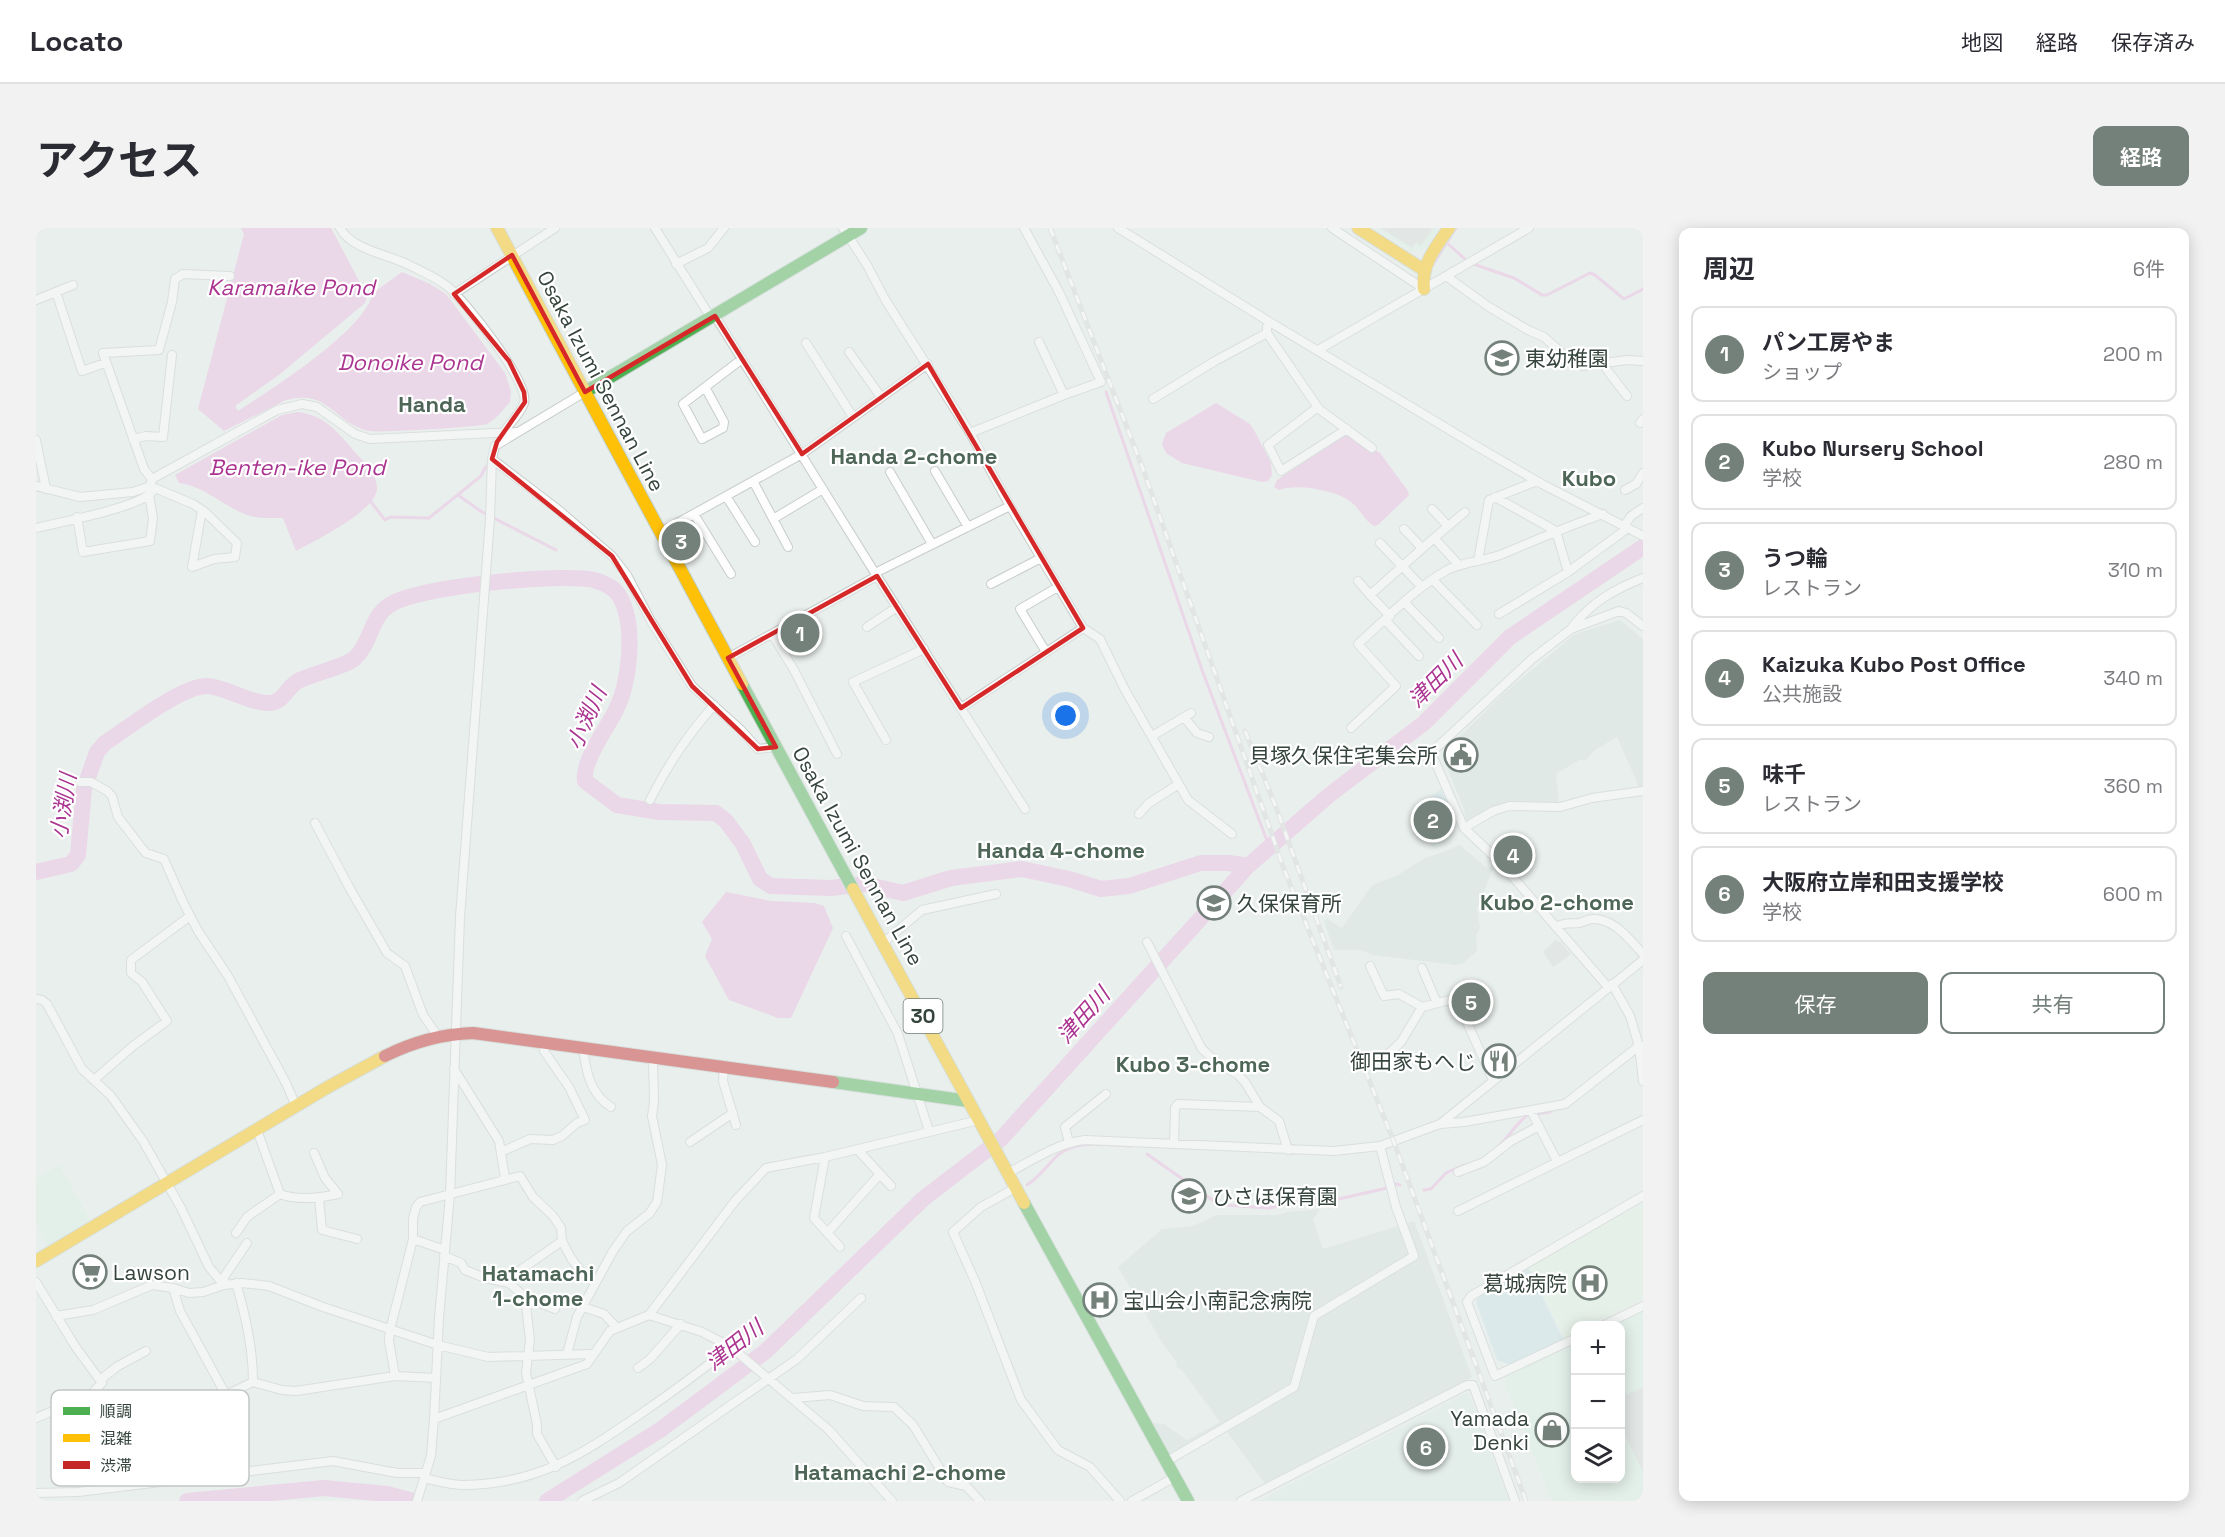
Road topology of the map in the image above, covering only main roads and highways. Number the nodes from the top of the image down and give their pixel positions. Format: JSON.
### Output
{"nodes":[{"id":1,"x":497,"y":228,"type":"edge"},
{"id":2,"x":861,"y":228,"type":"edge"},
{"id":3,"x":1358,"y":228,"type":"edge"},
{"id":4,"x":1449,"y":228,"type":"edge"},
{"id":5,"x":845,"y":232,"type":"edge"},
{"id":6,"x":1424,"y":270,"type":"junction"},
{"id":7,"x":1424,"y":288,"type":"road end"},
{"id":8,"x":585,"y":392,"type":"junction"},
{"id":9,"x":968,"y":1101,"type":"junction"},
{"id":10,"x":36,"y":1261,"type":"edge"},
{"id":11,"x":1188,"y":1501,"type":"edge"}],
"edges":[{"from":1,"to":8,"type":"main road","name":"Osaka Izumi Sennan Line","number":"30"},
{"from":2,"to":5,"type":"main road"},
{"from":3,"to":6,"type":"main road"},
{"from":4,"to":6,"type":"main road"},
{"from":5,"to":8,"type":"main road"},
{"from":6,"to":7,"type":"main road"},
{"from":8,"to":9,"type":"main road","name":"Osaka Izumi Sennan Line","number":"30"},
{"from":9,"to":10,"type":"main road"},
{"from":9,"to":11,"type":"main road","name":"Osaka Izumi Sennan Line","number":"30"}]}
